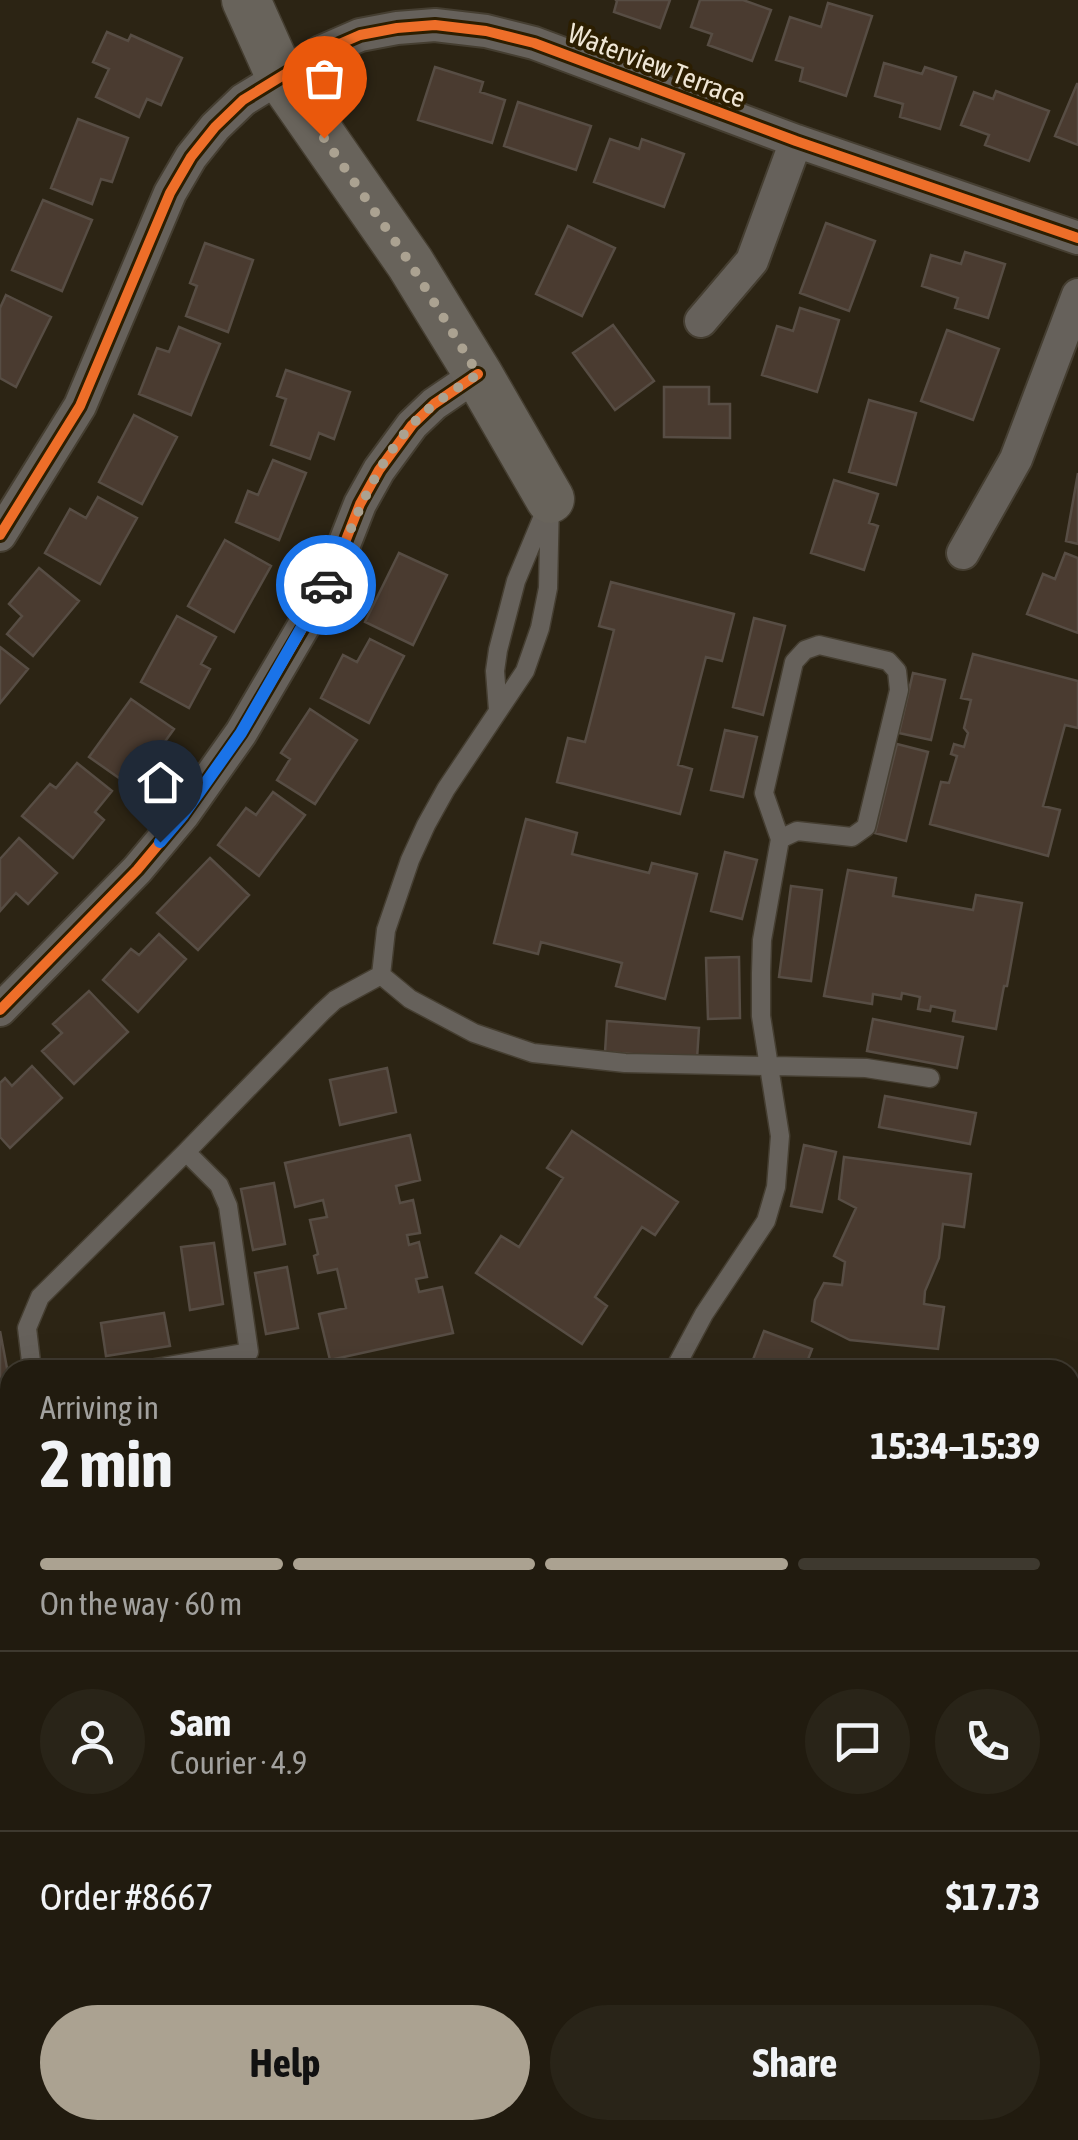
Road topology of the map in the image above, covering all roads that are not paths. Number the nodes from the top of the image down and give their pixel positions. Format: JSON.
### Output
{"nodes":[{"id":1,"x":246,"y":0,"type":"edge"},
{"id":2,"x":280,"y":76,"type":"junction"},
{"id":3,"x":796,"y":141,"type":"junction"},
{"id":4,"x":1078,"y":238,"type":"edge"},
{"id":5,"x":1078,"y":295,"type":"edge"},
{"id":6,"x":700,"y":321,"type":"dead end"},
{"id":7,"x":478,"y":374,"type":"junction"},
{"id":8,"x":550,"y":500,"type":"junction"},
{"id":9,"x":0,"y":535,"type":"edge"},
{"id":10,"x":963,"y":553,"type":"dead end"},
{"id":11,"x":498,"y":710,"type":"junction"},
{"id":12,"x":780,"y":839,"type":"junction"},
{"id":13,"x":381,"y":975,"type":"junction"},
{"id":14,"x":0,"y":1010,"type":"edge"},
{"id":15,"x":770,"y":1066,"type":"junction"},
{"id":16,"x":930,"y":1078,"type":"dead end"},
{"id":17,"x":186,"y":1152,"type":"junction"},
{"id":18,"x":31,"y":1360,"type":"edge"},
{"id":19,"x":203,"y":1360,"type":"edge"},
{"id":20,"x":679,"y":1360,"type":"edge"}],
"edges":[{"from":1,"to":2,"type":"street"},
{"from":2,"to":3,"type":"street","name":"Waterview Terrace"},
{"from":2,"to":7,"type":"street"},
{"from":2,"to":9,"type":"street","name":"Waterview Terrace"},
{"from":3,"to":4,"type":"street","name":"Waterview Terrace"},
{"from":3,"to":6,"type":"street"},
{"from":5,"to":10,"type":"street"},
{"from":7,"to":8,"type":"street"},
{"from":7,"to":14,"type":"street"},
{"from":8,"to":11,"type":"lane"},
{"from":8,"to":11,"type":"lane"},
{"from":11,"to":13,"type":"lane"},
{"from":12,"to":12,"type":"lane"},
{"from":12,"to":15,"type":"lane"},
{"from":13,"to":15,"type":"lane"},
{"from":13,"to":17,"type":"lane"},
{"from":15,"to":16,"type":"lane"},
{"from":15,"to":20,"type":"lane"},
{"from":17,"to":18,"type":"lane"},
{"from":17,"to":19,"type":"lane"}]}
